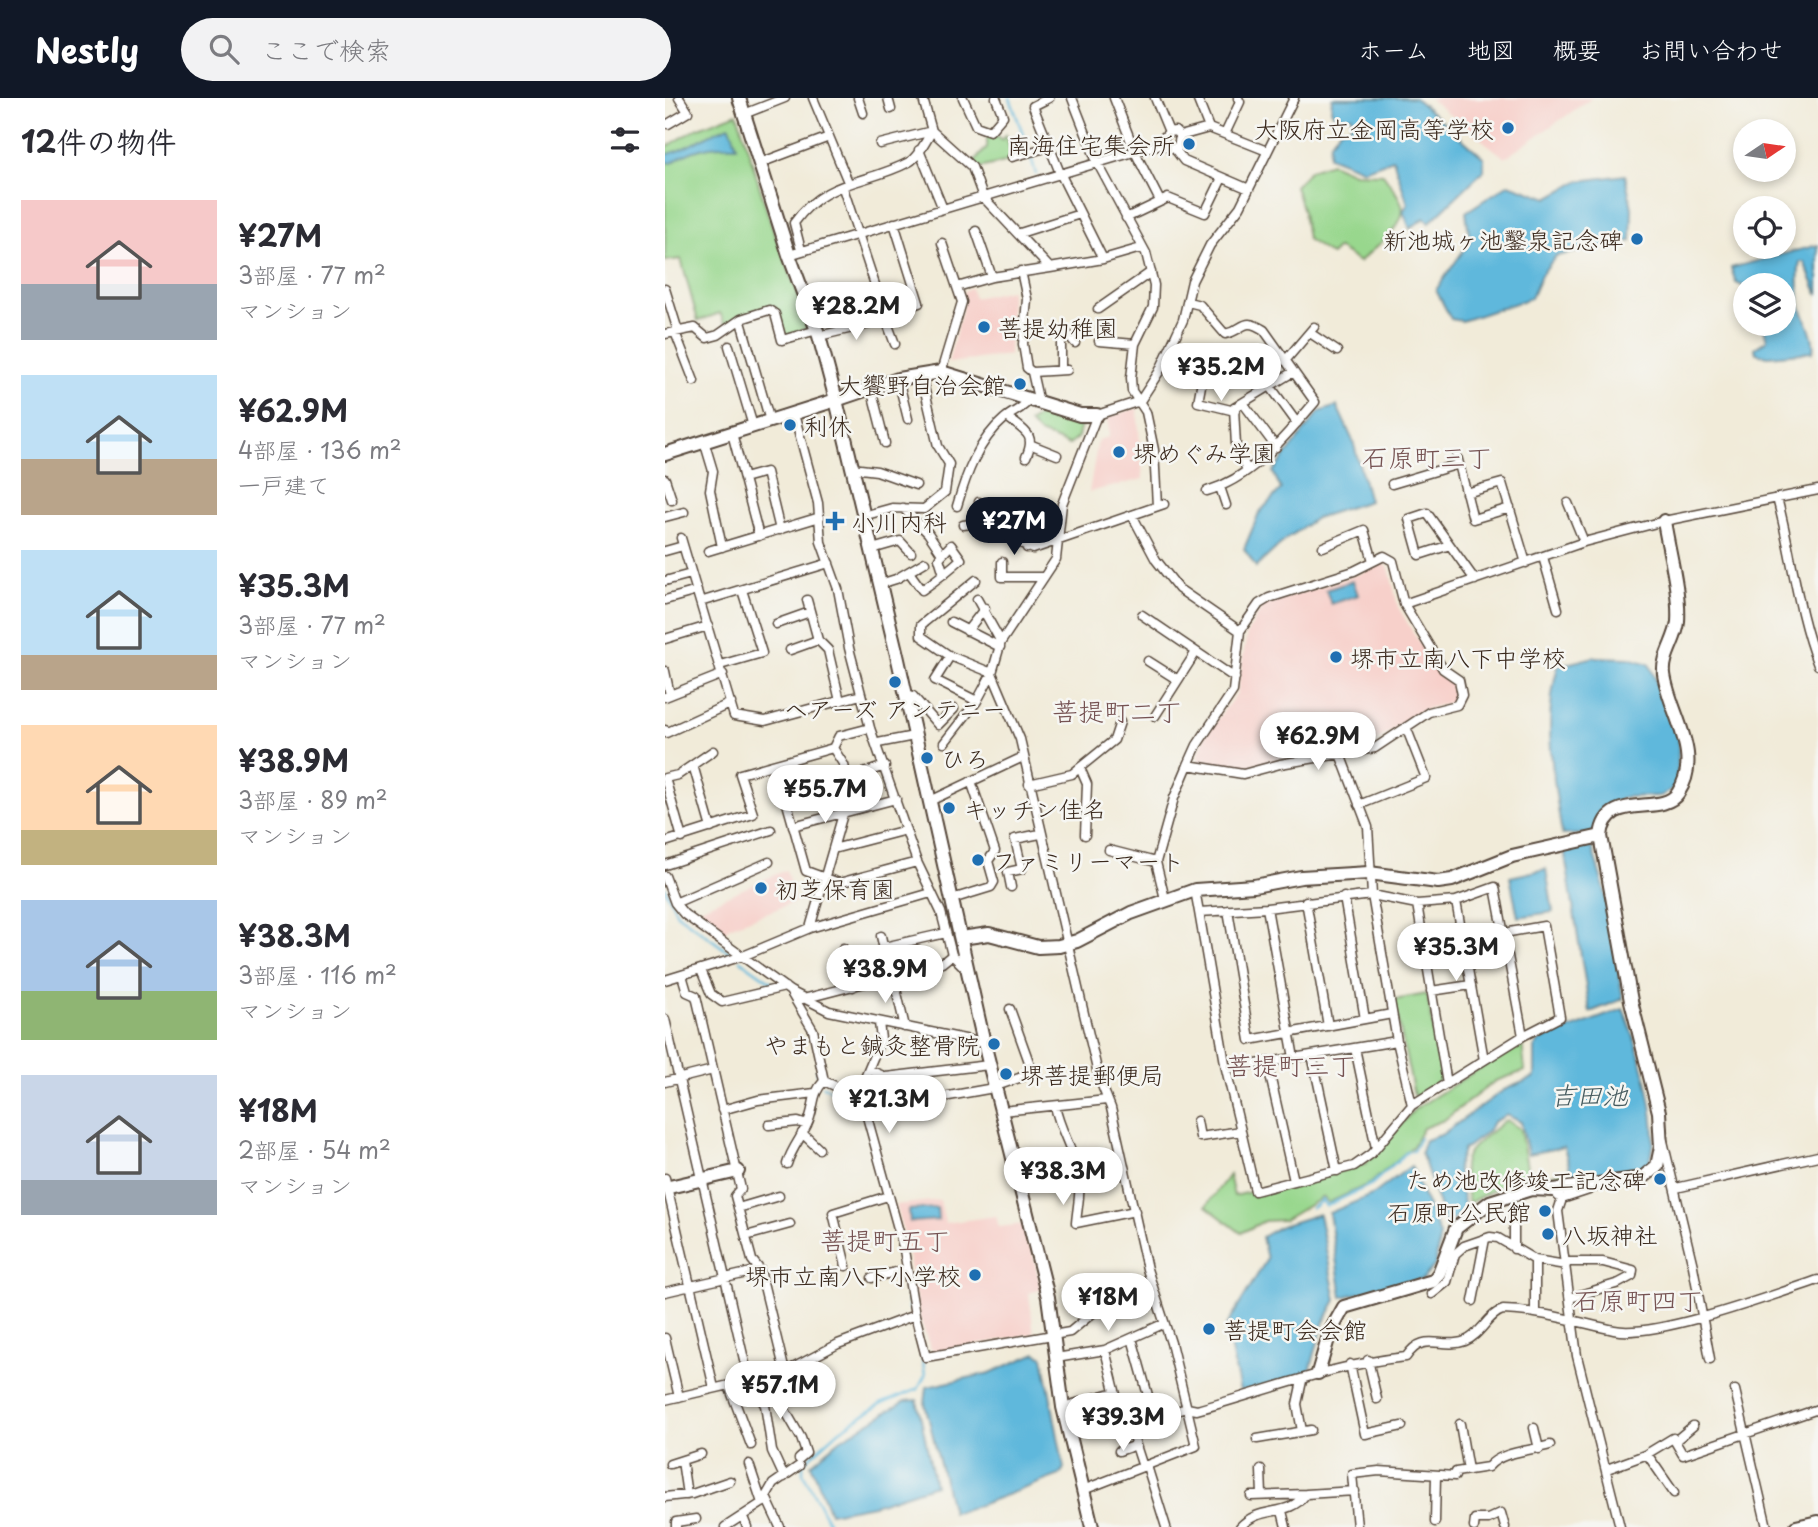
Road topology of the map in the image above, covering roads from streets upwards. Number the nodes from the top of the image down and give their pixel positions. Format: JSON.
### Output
{"nodes":[{"id":1,"x":679,"y":98,"type":"edge"},
{"id":2,"x":739,"y":98,"type":"edge"},
{"id":3,"x":785,"y":98,"type":"edge"},
{"id":4,"x":813,"y":98,"type":"edge"},
{"id":5,"x":858,"y":98,"type":"edge"},
{"id":6,"x":888,"y":98,"type":"edge"},
{"id":7,"x":925,"y":98,"type":"edge"},
{"id":8,"x":963,"y":98,"type":"edge"},
{"id":9,"x":996,"y":98,"type":"edge"},
{"id":10,"x":1049,"y":98,"type":"edge"},
{"id":11,"x":1072,"y":98,"type":"edge"},
{"id":12,"x":1114,"y":98,"type":"edge"},
{"id":13,"x":1155,"y":98,"type":"edge"},
{"id":14,"x":1198,"y":98,"type":"edge"},
{"id":15,"x":1238,"y":98,"type":"edge"},
{"id":16,"x":1294,"y":98,"type":"edge"},
{"id":17,"x":891,"y":109,"type":"dead end"},
{"id":18,"x":863,"y":113,"type":"dead end"},
{"id":19,"x":744,"y":114,"type":"junction"},
{"id":20,"x":668,"y":124,"type":"dead end"},
{"id":21,"x":1209,"y":128,"type":"junction"},
{"id":22,"x":932,"y":131,"type":"junction"},
{"id":23,"x":1169,"y":132,"type":"junction"},
{"id":24,"x":1225,"y":134,"type":"junction"},
{"id":25,"x":1181,"y":136,"type":"junction"},
{"id":26,"x":829,"y":137,"type":"junction"},
{"id":27,"x":1164,"y":143,"type":"junction"},
{"id":28,"x":880,"y":144,"type":"dead end"},
{"id":29,"x":1049,"y":147,"type":"junction"},
{"id":30,"x":1174,"y":148,"type":"junction"},
{"id":31,"x":919,"y":150,"type":"junction"},
{"id":32,"x":1266,"y":151,"type":"junction"},
{"id":33,"x":1135,"y":152,"type":"junction"},
{"id":34,"x":1012,"y":157,"type":"dead end"},
{"id":35,"x":1097,"y":162,"type":"junction"},
{"id":36,"x":760,"y":163,"type":"junction"},
{"id":37,"x":1060,"y":173,"type":"junction"},
{"id":38,"x":1222,"y":178,"type":"junction"},
{"id":39,"x":846,"y":185,"type":"junction"},
{"id":40,"x":1249,"y":189,"type":"junction"},
{"id":41,"x":983,"y":197,"type":"junction"},
{"id":42,"x":1160,"y":201,"type":"junction"},
{"id":43,"x":943,"y":208,"type":"junction"},
{"id":44,"x":1080,"y":214,"type":"junction"},
{"id":45,"x":1126,"y":218,"type":"junction"},
{"id":46,"x":894,"y":223,"type":"junction"},
{"id":47,"x":976,"y":231,"type":"dead end"},
{"id":48,"x":858,"y":233,"type":"junction"},
{"id":49,"x":1020,"y":233,"type":"junction"},
{"id":50,"x":942,"y":243,"type":"dead end"},
{"id":51,"x":1141,"y":248,"type":"junction"},
{"id":52,"x":795,"y":253,"type":"junction"},
{"id":53,"x":1103,"y":259,"type":"junction"},
{"id":54,"x":1050,"y":268,"type":"junction"},
{"id":55,"x":1021,"y":271,"type":"junction"},
{"id":56,"x":1151,"y":272,"type":"junction"},
{"id":57,"x":992,"y":277,"type":"junction"},
{"id":58,"x":957,"y":287,"type":"junction"},
{"id":59,"x":665,"y":289,"type":"edge"},
{"id":60,"x":1188,"y":302,"type":"junction"},
{"id":61,"x":1098,"y":309,"type":"dead end"},
{"id":62,"x":885,"y":317,"type":"junction"},
{"id":63,"x":742,"y":325,"type":"dead end"},
{"id":64,"x":677,"y":331,"type":"junction"},
{"id":65,"x":818,"y":333,"type":"junction"},
{"id":66,"x":665,"y":334,"type":"edge"},
{"id":67,"x":1099,"y":341,"type":"dead end"},
{"id":68,"x":1075,"y":343,"type":"dead end"},
{"id":69,"x":895,"y":344,"type":"dead end"},
{"id":70,"x":1135,"y":344,"type":"junction"},
{"id":71,"x":729,"y":346,"type":"dead end"},
{"id":72,"x":1337,"y":351,"type":"dead end"},
{"id":73,"x":1285,"y":361,"type":"junction"},
{"id":74,"x":941,"y":372,"type":"junction"},
{"id":75,"x":1032,"y":372,"type":"junction"},
{"id":76,"x":1293,"y":372,"type":"junction"},
{"id":77,"x":921,"y":374,"type":"junction"},
{"id":78,"x":1203,"y":375,"type":"dead end"},
{"id":79,"x":898,"y":379,"type":"junction"},
{"id":80,"x":694,"y":381,"type":"dead end"},
{"id":81,"x":1270,"y":386,"type":"junction"},
{"id":82,"x":871,"y":388,"type":"junction"},
{"id":83,"x":836,"y":400,"type":"junction"},
{"id":84,"x":1035,"y":401,"type":"junction"},
{"id":85,"x":1140,"y":401,"type":"junction"},
{"id":86,"x":1243,"y":403,"type":"junction"},
{"id":87,"x":1234,"y":411,"type":"junction"},
{"id":88,"x":793,"y":414,"type":"junction"},
{"id":89,"x":1097,"y":415,"type":"junction"},
{"id":90,"x":1007,"y":417,"type":"junction"},
{"id":91,"x":908,"y":419,"type":"dead end"},
{"id":92,"x":770,"y":421,"type":"junction"},
{"id":93,"x":1297,"y":423,"type":"junction"},
{"id":94,"x":753,"y":426,"type":"junction"},
{"id":95,"x":731,"y":433,"type":"junction"},
{"id":96,"x":704,"y":441,"type":"junction"},
{"id":97,"x":885,"y":443,"type":"dead end"},
{"id":98,"x":1032,"y":446,"type":"junction"},
{"id":99,"x":1276,"y":447,"type":"junction"},
{"id":100,"x":665,"y":454,"type":"edge"},
{"id":101,"x":1057,"y":455,"type":"dead end"},
{"id":102,"x":1026,"y":457,"type":"dead end"},
{"id":103,"x":852,"y":468,"type":"junction"},
{"id":104,"x":1247,"y":470,"type":"junction"},
{"id":105,"x":744,"y":478,"type":"junction"},
{"id":106,"x":665,"y":479,"type":"edge"},
{"id":107,"x":1392,"y":484,"type":"dead end"},
{"id":108,"x":916,"y":485,"type":"dead end"},
{"id":109,"x":1220,"y":487,"type":"junction"},
{"id":110,"x":1818,"y":490,"type":"edge"},
{"id":111,"x":1207,"y":491,"type":"dead end"},
{"id":112,"x":1467,"y":493,"type":"junction"},
{"id":113,"x":1777,"y":498,"type":"junction"},
{"id":114,"x":671,"y":500,"type":"dead end"},
{"id":115,"x":979,"y":502,"type":"dead end"},
{"id":116,"x":1568,"y":503,"type":"dead end"},
{"id":117,"x":1226,"y":505,"type":"dead end"},
{"id":118,"x":957,"y":506,"type":"dead end"},
{"id":119,"x":903,"y":508,"type":"junction"},
{"id":120,"x":1510,"y":508,"type":"junction"},
{"id":121,"x":684,"y":512,"type":"dead end"},
{"id":122,"x":1132,"y":515,"type":"junction"},
{"id":123,"x":863,"y":516,"type":"junction"},
{"id":124,"x":665,"y":517,"type":"edge"},
{"id":125,"x":820,"y":517,"type":"junction"},
{"id":126,"x":1664,"y":521,"type":"junction"},
{"id":127,"x":963,"y":526,"type":"dead end"},
{"id":128,"x":780,"y":530,"type":"junction"},
{"id":129,"x":759,"y":536,"type":"junction"},
{"id":130,"x":1057,"y":542,"type":"junction"},
{"id":131,"x":1584,"y":542,"type":"junction"},
{"id":132,"x":1451,"y":545,"type":"junction"},
{"id":133,"x":722,"y":547,"type":"junction"},
{"id":134,"x":1323,"y":547,"type":"dead end"},
{"id":135,"x":871,"y":548,"type":"junction"},
{"id":136,"x":1027,"y":548,"type":"junction"},
{"id":137,"x":665,"y":551,"type":"edge"},
{"id":138,"x":708,"y":551,"type":"dead end"},
{"id":139,"x":911,"y":553,"type":"dead end"},
{"id":140,"x":942,"y":554,"type":"junction"},
{"id":141,"x":1543,"y":556,"type":"junction"},
{"id":142,"x":1373,"y":561,"type":"junction"},
{"id":143,"x":925,"y":562,"type":"dead end"},
{"id":144,"x":1002,"y":562,"type":"dead end"},
{"id":145,"x":829,"y":563,"type":"junction"},
{"id":146,"x":1526,"y":563,"type":"junction"},
{"id":147,"x":909,"y":572,"type":"junction"},
{"id":148,"x":691,"y":574,"type":"junction"},
{"id":149,"x":944,"y":574,"type":"junction"},
{"id":150,"x":1044,"y":578,"type":"junction"},
{"id":151,"x":665,"y":580,"type":"edge"},
{"id":152,"x":977,"y":580,"type":"dead end"},
{"id":153,"x":1475,"y":580,"type":"junction"},
{"id":154,"x":880,"y":584,"type":"junction"},
{"id":155,"x":741,"y":590,"type":"junction"},
{"id":156,"x":697,"y":591,"type":"junction"},
{"id":157,"x":978,"y":599,"type":"dead end"},
{"id":158,"x":665,"y":600,"type":"edge"},
{"id":159,"x":807,"y":600,"type":"dead end"},
{"id":160,"x":700,"y":601,"type":"junction"},
{"id":161,"x":1404,"y":604,"type":"junction"},
{"id":162,"x":985,"y":608,"type":"junction"},
{"id":163,"x":1557,"y":609,"type":"dead end"},
{"id":164,"x":810,"y":612,"type":"junction"},
{"id":165,"x":1142,"y":615,"type":"dead end"},
{"id":166,"x":951,"y":622,"type":"dead end"},
{"id":167,"x":776,"y":624,"type":"dead end"},
{"id":168,"x":708,"y":626,"type":"junction"},
{"id":169,"x":967,"y":631,"type":"junction"},
{"id":170,"x":1240,"y":631,"type":"junction"},
{"id":171,"x":665,"y":639,"type":"edge"},
{"id":172,"x":818,"y":640,"type":"junction"},
{"id":173,"x":1000,"y":645,"type":"junction"},
{"id":174,"x":790,"y":650,"type":"dead end"},
{"id":175,"x":1196,"y":652,"type":"junction"},
{"id":176,"x":950,"y":656,"type":"junction"},
{"id":177,"x":1148,"y":661,"type":"dead end"},
{"id":178,"x":1818,"y":665,"type":"edge"},
{"id":179,"x":722,"y":670,"type":"junction"},
{"id":180,"x":665,"y":671,"type":"edge"},
{"id":181,"x":992,"y":673,"type":"junction"},
{"id":182,"x":1235,"y":678,"type":"junction"},
{"id":183,"x":1178,"y":680,"type":"junction"},
{"id":184,"x":905,"y":694,"type":"junction"},
{"id":185,"x":861,"y":695,"type":"junction"},
{"id":186,"x":668,"y":696,"type":"edge"},
{"id":187,"x":840,"y":701,"type":"junction"},
{"id":188,"x":977,"y":701,"type":"junction"},
{"id":189,"x":731,"y":704,"type":"junction"},
{"id":190,"x":954,"y":709,"type":"dead end"},
{"id":191,"x":1155,"y":716,"type":"dead end"},
{"id":192,"x":1120,"y":722,"type":"dead end"},
{"id":193,"x":1406,"y":727,"type":"junction"},
{"id":194,"x":870,"y":728,"type":"junction"},
{"id":195,"x":665,"y":730,"type":"edge"},
{"id":196,"x":914,"y":736,"type":"junction"},
{"id":197,"x":878,"y":743,"type":"junction"},
{"id":198,"x":944,"y":743,"type":"dead end"},
{"id":199,"x":833,"y":748,"type":"junction"},
{"id":200,"x":713,"y":751,"type":"dead end"},
{"id":201,"x":1340,"y":754,"type":"junction"},
{"id":202,"x":1023,"y":757,"type":"junction"},
{"id":203,"x":693,"y":765,"type":"junction"},
{"id":204,"x":1188,"y":765,"type":"junction"},
{"id":205,"x":884,"y":766,"type":"junction"},
{"id":206,"x":1080,"y":768,"type":"junction"},
{"id":207,"x":665,"y":778,"type":"edge"},
{"id":208,"x":971,"y":780,"type":"junction"},
{"id":209,"x":850,"y":781,"type":"junction"},
{"id":210,"x":1029,"y":784,"type":"junction"},
{"id":211,"x":896,"y":799,"type":"junction"},
{"id":212,"x":930,"y":801,"type":"junction"},
{"id":213,"x":1359,"y":805,"type":"junction"},
{"id":214,"x":843,"y":813,"type":"junction"},
{"id":215,"x":793,"y":826,"type":"junction"},
{"id":216,"x":711,"y":828,"type":"junction"},
{"id":217,"x":771,"y":830,"type":"dead end"},
{"id":218,"x":906,"y":830,"type":"junction"},
{"id":219,"x":1040,"y":834,"type":"junction"},
{"id":220,"x":1085,"y":835,"type":"dead end"},
{"id":221,"x":1601,"y":836,"type":"junction"},
{"id":222,"x":682,"y":838,"type":"junction"},
{"id":223,"x":665,"y":842,"type":"edge"},
{"id":224,"x":833,"y":849,"type":"junction"},
{"id":225,"x":1109,"y":850,"type":"dead end"},
{"id":226,"x":769,"y":862,"type":"dead end"},
{"id":227,"x":917,"y":862,"type":"junction"},
{"id":228,"x":1156,"y":862,"type":"junction"},
{"id":229,"x":665,"y":865,"type":"edge"},
{"id":230,"x":1369,"y":873,"type":"junction"},
{"id":231,"x":665,"y":876,"type":"edge"},
{"id":232,"x":1009,"y":876,"type":"junction"},
{"id":233,"x":824,"y":878,"type":"junction"},
{"id":234,"x":993,"y":879,"type":"junction"},
{"id":235,"x":1011,"y":887,"type":"dead end"},
{"id":236,"x":1195,"y":890,"type":"junction"},
{"id":237,"x":931,"y":893,"type":"junction"},
{"id":238,"x":1372,"y":895,"type":"junction"},
{"id":239,"x":1345,"y":897,"type":"junction"},
{"id":240,"x":952,"y":899,"type":"junction"},
{"id":241,"x":1165,"y":899,"type":"junction"},
{"id":242,"x":1306,"y":901,"type":"junction"},
{"id":243,"x":1456,"y":901,"type":"junction"},
{"id":244,"x":675,"y":903,"type":"junction"},
{"id":245,"x":1417,"y":904,"type":"junction"},
{"id":246,"x":1268,"y":908,"type":"junction"},
{"id":247,"x":1228,"y":910,"type":"junction"},
{"id":248,"x":1199,"y":912,"type":"junction"},
{"id":249,"x":810,"y":928,"type":"junction"},
{"id":250,"x":946,"y":933,"type":"junction"},
{"id":251,"x":1504,"y":933,"type":"junction"},
{"id":252,"x":881,"y":936,"type":"dead end"},
{"id":253,"x":961,"y":938,"type":"junction"},
{"id":254,"x":1068,"y":945,"type":"junction"},
{"id":255,"x":884,"y":947,"type":"junction"},
{"id":256,"x":843,"y":948,"type":"dead end"},
{"id":257,"x":952,"y":955,"type":"junction"},
{"id":258,"x":743,"y":956,"type":"junction"},
{"id":259,"x":701,"y":970,"type":"junction"},
{"id":260,"x":968,"y":971,"type":"junction"},
{"id":261,"x":682,"y":975,"type":"junction"},
{"id":262,"x":892,"y":977,"type":"junction"},
{"id":263,"x":665,"y":979,"type":"edge"},
{"id":264,"x":1471,"y":985,"type":"junction"},
{"id":265,"x":853,"y":987,"type":"junction"},
{"id":266,"x":787,"y":989,"type":"junction"},
{"id":267,"x":1431,"y":991,"type":"junction"},
{"id":268,"x":803,"y":999,"type":"junction"},
{"id":269,"x":1010,"y":1009,"type":"dead end"},
{"id":270,"x":1392,"y":1014,"type":"junction"},
{"id":271,"x":665,"y":1019,"type":"edge"},
{"id":272,"x":1365,"y":1019,"type":"junction"},
{"id":273,"x":879,"y":1023,"type":"junction"},
{"id":274,"x":1328,"y":1026,"type":"junction"},
{"id":275,"x":905,"y":1027,"type":"junction"},
{"id":276,"x":1290,"y":1033,"type":"junction"},
{"id":277,"x":1523,"y":1036,"type":"junction"},
{"id":278,"x":1397,"y":1041,"type":"junction"},
{"id":279,"x":984,"y":1043,"type":"junction"},
{"id":280,"x":1355,"y":1048,"type":"junction"},
{"id":281,"x":1312,"y":1055,"type":"junction"},
{"id":282,"x":1294,"y":1058,"type":"junction"},
{"id":283,"x":1484,"y":1060,"type":"junction"},
{"id":284,"x":1267,"y":1062,"type":"junction"},
{"id":285,"x":989,"y":1065,"type":"junction"},
{"id":286,"x":1226,"y":1069,"type":"junction"},
{"id":287,"x":713,"y":1070,"type":"junction"},
{"id":288,"x":869,"y":1070,"type":"junction"},
{"id":289,"x":678,"y":1079,"type":"junction"},
{"id":290,"x":824,"y":1081,"type":"junction"},
{"id":291,"x":665,"y":1082,"type":"edge"},
{"id":292,"x":1447,"y":1084,"type":"junction"},
{"id":293,"x":995,"y":1086,"type":"junction"},
{"id":294,"x":814,"y":1093,"type":"junction"},
{"id":295,"x":857,"y":1096,"type":"junction"},
{"id":296,"x":943,"y":1097,"type":"dead end"},
{"id":297,"x":1107,"y":1100,"type":"junction"},
{"id":298,"x":1412,"y":1105,"type":"junction"},
{"id":299,"x":1055,"y":1106,"type":"junction"},
{"id":300,"x":722,"y":1110,"type":"junction"},
{"id":301,"x":1002,"y":1111,"type":"junction"},
{"id":302,"x":1197,"y":1121,"type":"dead end"},
{"id":303,"x":769,"y":1125,"type":"dead end"},
{"id":304,"x":804,"y":1129,"type":"junction"},
{"id":305,"x":1241,"y":1131,"type":"junction"},
{"id":306,"x":1661,"y":1138,"type":"junction"},
{"id":307,"x":1376,"y":1147,"type":"junction"},
{"id":308,"x":818,"y":1149,"type":"dead end"},
{"id":309,"x":1818,"y":1156,"type":"edge"},
{"id":310,"x":787,"y":1164,"type":"dead end"},
{"id":311,"x":738,"y":1171,"type":"junction"},
{"id":312,"x":1336,"y":1171,"type":"junction"},
{"id":313,"x":702,"y":1180,"type":"junction"},
{"id":314,"x":1294,"y":1181,"type":"junction"},
{"id":315,"x":1595,"y":1183,"type":"junction"},
{"id":316,"x":666,"y":1185,"type":"edge"},
{"id":317,"x":1675,"y":1188,"type":"junction"},
{"id":318,"x":1515,"y":1192,"type":"junction"},
{"id":319,"x":779,"y":1196,"type":"dead end"},
{"id":320,"x":888,"y":1196,"type":"junction"},
{"id":321,"x":1562,"y":1199,"type":"junction"},
{"id":322,"x":738,"y":1208,"type":"junction"},
{"id":323,"x":1136,"y":1211,"type":"junction"},
{"id":324,"x":1514,"y":1216,"type":"dead end"},
{"id":325,"x":790,"y":1224,"type":"dead end"},
{"id":326,"x":1458,"y":1226,"type":"junction"},
{"id":327,"x":746,"y":1236,"type":"junction"},
{"id":328,"x":1485,"y":1238,"type":"junction"},
{"id":329,"x":1464,"y":1246,"type":"junction"},
{"id":330,"x":1514,"y":1249,"type":"junction"},
{"id":331,"x":1535,"y":1260,"type":"junction"},
{"id":332,"x":1565,"y":1263,"type":"junction"},
{"id":333,"x":846,"y":1266,"type":"dead end"},
{"id":334,"x":907,"y":1269,"type":"junction"},
{"id":335,"x":759,"y":1270,"type":"junction"},
{"id":336,"x":726,"y":1278,"type":"junction"},
{"id":337,"x":872,"y":1278,"type":"dead end"},
{"id":338,"x":1818,"y":1280,"type":"edge"},
{"id":339,"x":690,"y":1286,"type":"junction"},
{"id":340,"x":1088,"y":1288,"type":"dead end"},
{"id":341,"x":665,"y":1292,"type":"edge"},
{"id":342,"x":1432,"y":1294,"type":"dead end"},
{"id":343,"x":1570,"y":1298,"type":"junction"},
{"id":344,"x":1473,"y":1301,"type":"dead end"},
{"id":345,"x":1535,"y":1312,"type":"junction"},
{"id":346,"x":915,"y":1315,"type":"junction"},
{"id":347,"x":1700,"y":1317,"type":"junction"},
{"id":348,"x":1571,"y":1319,"type":"junction"},
{"id":349,"x":1163,"y":1325,"type":"junction"},
{"id":350,"x":1053,"y":1336,"type":"junction"},
{"id":351,"x":665,"y":1338,"type":"edge"},
{"id":352,"x":1132,"y":1338,"type":"junction"},
{"id":353,"x":1105,"y":1350,"type":"junction"},
{"id":354,"x":1056,"y":1358,"type":"junction"},
{"id":355,"x":1710,"y":1359,"type":"dead end"},
{"id":356,"x":1368,"y":1360,"type":"junction"},
{"id":357,"x":1350,"y":1364,"type":"junction"},
{"id":358,"x":785,"y":1372,"type":"junction"},
{"id":359,"x":1318,"y":1373,"type":"junction"},
{"id":360,"x":766,"y":1377,"type":"junction"},
{"id":361,"x":749,"y":1381,"type":"junction"},
{"id":362,"x":1302,"y":1381,"type":"junction"},
{"id":363,"x":729,"y":1386,"type":"junction"},
{"id":364,"x":714,"y":1388,"type":"junction"},
{"id":365,"x":1735,"y":1390,"type":"dead end"},
{"id":366,"x":1115,"y":1392,"type":"junction"},
{"id":367,"x":679,"y":1397,"type":"junction"},
{"id":368,"x":1377,"y":1399,"type":"dead end"},
{"id":369,"x":665,"y":1400,"type":"edge"},
{"id":370,"x":1063,"y":1407,"type":"junction"},
{"id":371,"x":1187,"y":1408,"type":"junction"},
{"id":372,"x":1818,"y":1409,"type":"edge"},
{"id":373,"x":1460,"y":1424,"type":"dead end"},
{"id":374,"x":1402,"y":1426,"type":"dead end"},
{"id":375,"x":1693,"y":1426,"type":"dead end"},
{"id":376,"x":1534,"y":1428,"type":"dead end"},
{"id":377,"x":1746,"y":1434,"type":"junction"},
{"id":378,"x":1257,"y":1439,"type":"dead end"},
{"id":379,"x":1675,"y":1441,"type":"junction"},
{"id":380,"x":751,"y":1445,"type":"dead end"},
{"id":381,"x":1136,"y":1445,"type":"junction"},
{"id":382,"x":1550,"y":1445,"type":"dead end"},
{"id":383,"x":1539,"y":1448,"type":"junction"},
{"id":384,"x":1119,"y":1451,"type":"dead end"},
{"id":385,"x":701,"y":1454,"type":"dead end"},
{"id":386,"x":1647,"y":1454,"type":"junction"},
{"id":387,"x":682,"y":1461,"type":"junction"},
{"id":388,"x":670,"y":1464,"type":"dead end"},
{"id":389,"x":749,"y":1464,"type":"dead end"},
{"id":390,"x":1145,"y":1467,"type":"junction"},
{"id":391,"x":1607,"y":1469,"type":"junction"},
{"id":392,"x":1261,"y":1470,"type":"dead end"},
{"id":393,"x":1468,"y":1470,"type":"junction"},
{"id":394,"x":1436,"y":1475,"type":"junction"},
{"id":395,"x":783,"y":1477,"type":"junction"},
{"id":396,"x":730,"y":1481,"type":"dead end"},
{"id":397,"x":1083,"y":1490,"type":"junction"},
{"id":398,"x":1355,"y":1491,"type":"junction"},
{"id":399,"x":1674,"y":1493,"type":"dead end"},
{"id":400,"x":687,"y":1494,"type":"junction"},
{"id":401,"x":1306,"y":1494,"type":"junction"},
{"id":402,"x":1262,"y":1495,"type":"junction"},
{"id":403,"x":1251,"y":1496,"type":"dead end"},
{"id":404,"x":665,"y":1497,"type":"edge"},
{"id":405,"x":764,"y":1500,"type":"junction"},
{"id":406,"x":1282,"y":1510,"type":"junction"},
{"id":407,"x":743,"y":1517,"type":"junction"},
{"id":408,"x":696,"y":1519,"type":"dead end"},
{"id":409,"x":1818,"y":1521,"type":"edge"},
{"id":410,"x":1435,"y":1522,"type":"dead end"},
{"id":411,"x":676,"y":1527,"type":"edge"},
{"id":412,"x":725,"y":1527,"type":"edge"},
{"id":413,"x":747,"y":1527,"type":"edge"},
{"id":414,"x":780,"y":1527,"type":"edge"},
{"id":415,"x":1092,"y":1527,"type":"edge"},
{"id":416,"x":1166,"y":1527,"type":"edge"},
{"id":417,"x":1240,"y":1527,"type":"edge"},
{"id":418,"x":1286,"y":1527,"type":"edge"},
{"id":419,"x":1357,"y":1527,"type":"edge"},
{"id":420,"x":1474,"y":1527,"type":"edge"},
{"id":421,"x":1504,"y":1527,"type":"edge"},
{"id":422,"x":1620,"y":1527,"type":"edge"},
{"id":423,"x":1767,"y":1527,"type":"edge"},
{"id":424,"x":1796,"y":1527,"type":"edge"}],
"edges":[{"from":1,"to":20,"type":"street"},
{"from":2,"to":19,"type":"street"},
{"from":3,"to":19,"type":"street"},
{"from":4,"to":26,"type":"street"},
{"from":5,"to":18,"type":"street"},
{"from":6,"to":17,"type":"street"},
{"from":7,"to":22,"type":"street"},
{"from":8,"to":9,"type":"street"},
{"from":10,"to":29,"type":"street"},
{"from":11,"to":35,"type":"street"},
{"from":12,"to":33,"type":"street"},
{"from":13,"to":23,"type":"street"},
{"from":14,"to":21,"type":"street"},
{"from":15,"to":24,"type":"street"},
{"from":16,"to":32,"type":"street"},
{"from":19,"to":36,"type":"street"},
{"from":21,"to":24,"type":"street"},
{"from":21,"to":25,"type":"street"},
{"from":22,"to":28,"type":"street"},
{"from":22,"to":31,"type":"street"},
{"from":22,"to":41,"type":"street"},
{"from":23,"to":25,"type":"street"},
{"from":23,"to":27,"type":"street"},
{"from":24,"to":32,"type":"street"},
{"from":25,"to":30,"type":"street"},
{"from":26,"to":36,"type":"street"},
{"from":26,"to":39,"type":"street"},
{"from":27,"to":30,"type":"street"},
{"from":27,"to":33,"type":"street"},
{"from":29,"to":34,"type":"street"},
{"from":29,"to":37,"type":"street"},
{"from":30,"to":38,"type":"street"},
{"from":31,"to":39,"type":"street"},
{"from":31,"to":43,"type":"street"},
{"from":32,"to":40,"type":"street"},
{"from":33,"to":35,"type":"street"},
{"from":33,"to":42,"type":"street"},
{"from":35,"to":37,"type":"street"},
{"from":35,"to":45,"type":"street"},
{"from":36,"to":52,"type":"street"},
{"from":37,"to":41,"type":"street"},
{"from":37,"to":44,"type":"street"},
{"from":38,"to":40,"type":"street"},
{"from":38,"to":42,"type":"street"},
{"from":39,"to":48,"type":"street"},
{"from":39,"to":52,"type":"street"},
{"from":40,"to":60,"type":"street"},
{"from":41,"to":43,"type":"street"},
{"from":41,"to":49,"type":"street"},
{"from":42,"to":45,"type":"street"},
{"from":43,"to":46,"type":"street"},
{"from":44,"to":49,"type":"street"},
{"from":44,"to":53,"type":"street"},
{"from":45,"to":51,"type":"street"},
{"from":46,"to":48,"type":"street"},
{"from":46,"to":62,"type":"street"},
{"from":47,"to":57,"type":"street"},
{"from":48,"to":52,"type":"street"},
{"from":48,"to":62,"type":"street"},
{"from":49,"to":54,"type":"street"},
{"from":50,"to":58,"type":"street"},
{"from":51,"to":53,"type":"street"},
{"from":51,"to":56,"type":"street"},
{"from":52,"to":65,"type":"street"},
{"from":53,"to":54,"type":"street"},
{"from":54,"to":55,"type":"street"},
{"from":55,"to":57,"type":"street"},
{"from":55,"to":75,"type":"street"},
{"from":56,"to":61,"type":"street"},
{"from":56,"to":70,"type":"street"},
{"from":57,"to":58,"type":"street"},
{"from":58,"to":74,"type":"street"},
{"from":59,"to":64,"type":"street"},
{"from":60,"to":73,"type":"street"},
{"from":60,"to":85,"type":"street"},
{"from":62,"to":65,"type":"street"},
{"from":62,"to":69,"type":"street"},
{"from":63,"to":92,"type":"street"},
{"from":64,"to":65,"type":"street"},
{"from":64,"to":66,"type":"street"},
{"from":64,"to":80,"type":"street"},
{"from":65,"to":83,"type":"street"},
{"from":67,"to":70,"type":"street"},
{"from":68,"to":75,"type":"street"},
{"from":70,"to":85,"type":"street"},
{"from":71,"to":94,"type":"street"},
{"from":72,"to":73,"type":"street"},
{"from":73,"to":76,"type":"street"},
{"from":74,"to":77,"type":"street"},
{"from":74,"to":84,"type":"street"},
{"from":75,"to":84,"type":"street"},
{"from":76,"to":81,"type":"street"},
{"from":76,"to":93,"type":"street"},
{"from":77,"to":79,"type":"street"},
{"from":77,"to":119,"type":"street"},
{"from":78,"to":87,"type":"street"},
{"from":79,"to":82,"type":"street"},
{"from":79,"to":91,"type":"street"},
{"from":81,"to":86,"type":"street"},
{"from":81,"to":93,"type":"street"},
{"from":82,"to":83,"type":"street"},
{"from":82,"to":97,"type":"street"},
{"from":83,"to":88,"type":"street"},
{"from":83,"to":103,"type":"street"},
{"from":84,"to":89,"type":"street"},
{"from":84,"to":90,"type":"street"},
{"from":85,"to":89,"type":"street"},
{"from":85,"to":122,"type":"street"},
{"from":86,"to":87,"type":"street"},
{"from":86,"to":99,"type":"street"},
{"from":87,"to":104,"type":"street"},
{"from":88,"to":92,"type":"street"},
{"from":88,"to":125,"type":"street"},
{"from":89,"to":130,"type":"street"},
{"from":90,"to":98,"type":"street"},
{"from":90,"to":118,"type":"street"},
{"from":92,"to":94,"type":"street"},
{"from":93,"to":99,"type":"street"},
{"from":94,"to":95,"type":"street"},
{"from":95,"to":96,"type":"street"},
{"from":95,"to":105,"type":"street"},
{"from":96,"to":100,"type":"street"},
{"from":96,"to":133,"type":"street"},
{"from":98,"to":101,"type":"street"},
{"from":98,"to":102,"type":"street"},
{"from":99,"to":104,"type":"street"},
{"from":103,"to":108,"type":"street"},
{"from":103,"to":123,"type":"street"},
{"from":104,"to":109,"type":"street"},
{"from":105,"to":128,"type":"street"},
{"from":105,"to":129,"type":"street"},
{"from":106,"to":114,"type":"street"},
{"from":107,"to":112,"type":"street"},
{"from":109,"to":111,"type":"street"},
{"from":109,"to":117,"type":"street"},
{"from":110,"to":113,"type":"street"},
{"from":112,"to":120,"type":"street"},
{"from":112,"to":120,"type":"street"},
{"from":113,"to":126,"type":"street"},
{"from":113,"to":178,"type":"street"},
{"from":115,"to":136,"type":"street"},
{"from":116,"to":131,"type":"street"},
{"from":119,"to":123,"type":"street"},
{"from":119,"to":140,"type":"street"},
{"from":120,"to":146,"type":"street"},
{"from":121,"to":124,"type":"street"},
{"from":122,"to":130,"type":"street"},
{"from":122,"to":170,"type":"street"},
{"from":123,"to":135,"type":"street"},
{"from":125,"to":128,"type":"street"},
{"from":125,"to":145,"type":"street"},
{"from":126,"to":131,"type":"street"},
{"from":126,"to":221,"type":"street"},
{"from":127,"to":136,"type":"street"},
{"from":128,"to":129,"type":"street"},
{"from":129,"to":133,"type":"street"},
{"from":130,"to":136,"type":"street"},
{"from":130,"to":150,"type":"street"},
{"from":131,"to":141,"type":"street"},
{"from":132,"to":132,"type":"street"},
{"from":132,"to":153,"type":"street"},
{"from":133,"to":138,"type":"street"},
{"from":134,"to":142,"type":"street"},
{"from":135,"to":139,"type":"street"},
{"from":135,"to":154,"type":"street"},
{"from":137,"to":148,"type":"street"},
{"from":140,"to":149,"type":"street"},
{"from":140,"to":149,"type":"street"},
{"from":141,"to":146,"type":"street"},
{"from":141,"to":163,"type":"street"},
{"from":142,"to":161,"type":"street"},
{"from":142,"to":170,"type":"street"},
{"from":143,"to":147,"type":"street"},
{"from":144,"to":150,"type":"street"},
{"from":145,"to":155,"type":"street"},
{"from":145,"to":185,"type":"street"},
{"from":146,"to":153,"type":"street"},
{"from":147,"to":149,"type":"street"},
{"from":147,"to":154,"type":"street"},
{"from":148,"to":151,"type":"street"},
{"from":148,"to":156,"type":"street"},
{"from":150,"to":173,"type":"street"},
{"from":152,"to":176,"type":"street"},
{"from":153,"to":161,"type":"street"},
{"from":154,"to":184,"type":"street"},
{"from":155,"to":160,"type":"street"},
{"from":155,"to":179,"type":"street"},
{"from":156,"to":158,"type":"street"},
{"from":156,"to":160,"type":"street"},
{"from":157,"to":162,"type":"street"},
{"from":159,"to":164,"type":"street"},
{"from":160,"to":168,"type":"street"},
{"from":161,"to":193,"type":"street"},
{"from":162,"to":169,"type":"street"},
{"from":162,"to":173,"type":"street"},
{"from":164,"to":167,"type":"street"},
{"from":164,"to":172,"type":"street"},
{"from":165,"to":175,"type":"street"},
{"from":166,"to":169,"type":"street"},
{"from":168,"to":171,"type":"street"},
{"from":168,"to":179,"type":"street"},
{"from":169,"to":173,"type":"street"},
{"from":170,"to":182,"type":"street"},
{"from":172,"to":174,"type":"street"},
{"from":172,"to":187,"type":"street"},
{"from":173,"to":181,"type":"street"},
{"from":175,"to":182,"type":"street"},
{"from":175,"to":183,"type":"street"},
{"from":176,"to":181,"type":"street"},
{"from":176,"to":188,"type":"street"},
{"from":177,"to":183,"type":"street"},
{"from":179,"to":186,"type":"street"},
{"from":179,"to":189,"type":"street"},
{"from":180,"to":186,"type":"street"},
{"from":181,"to":188,"type":"street"},
{"from":181,"to":202,"type":"street"},
{"from":182,"to":204,"type":"street"},
{"from":183,"to":191,"type":"street"},
{"from":184,"to":190,"type":"street"},
{"from":184,"to":196,"type":"street"},
{"from":185,"to":187,"type":"street"},
{"from":185,"to":194,"type":"street"},
{"from":187,"to":189,"type":"street"},
{"from":188,"to":198,"type":"street"},
{"from":189,"to":195,"type":"street"},
{"from":192,"to":206,"type":"street"},
{"from":193,"to":201,"type":"street"},
{"from":193,"to":213,"type":"street"},
{"from":194,"to":197,"type":"street"},
{"from":194,"to":199,"type":"street"},
{"from":196,"to":197,"type":"street"},
{"from":196,"to":212,"type":"street"},
{"from":197,"to":205,"type":"street"},
{"from":199,"to":209,"type":"street"},
{"from":199,"to":216,"type":"street"},
{"from":200,"to":203,"type":"street"},
{"from":201,"to":204,"type":"street"},
{"from":201,"to":213,"type":"street"},
{"from":202,"to":208,"type":"street"},
{"from":202,"to":210,"type":"street"},
{"from":203,"to":207,"type":"street"},
{"from":203,"to":216,"type":"street"},
{"from":204,"to":228,"type":"street"},
{"from":205,"to":209,"type":"street"},
{"from":205,"to":211,"type":"street"},
{"from":206,"to":210,"type":"street"},
{"from":206,"to":220,"type":"street"},
{"from":207,"to":222,"type":"street"},
{"from":208,"to":212,"type":"street"},
{"from":208,"to":234,"type":"street"},
{"from":209,"to":214,"type":"street"},
{"from":209,"to":215,"type":"street"},
{"from":210,"to":219,"type":"street"},
{"from":211,"to":214,"type":"street"},
{"from":211,"to":218,"type":"street"},
{"from":212,"to":240,"type":"street"},
{"from":213,"to":230,"type":"street"},
{"from":214,"to":215,"type":"street"},
{"from":214,"to":224,"type":"street"},
{"from":215,"to":233,"type":"street"},
{"from":216,"to":222,"type":"street"},
{"from":217,"to":229,"type":"street"},
{"from":218,"to":224,"type":"street"},
{"from":218,"to":227,"type":"street"},
{"from":219,"to":232,"type":"street"},
{"from":219,"to":254,"type":"street"},
{"from":221,"to":230,"type":"street"},
{"from":221,"to":306,"type":"street"},
{"from":222,"to":223,"type":"street"},
{"from":224,"to":233,"type":"street"},
{"from":225,"to":228,"type":"street"},
{"from":226,"to":244,"type":"street"},
{"from":227,"to":233,"type":"street"},
{"from":227,"to":237,"type":"street"},
{"from":228,"to":241,"type":"street"},
{"from":230,"to":236,"type":"street"},
{"from":230,"to":238,"type":"street"},
{"from":231,"to":244,"type":"street"},
{"from":232,"to":234,"type":"street"},
{"from":232,"to":235,"type":"street"},
{"from":233,"to":249,"type":"street"},
{"from":234,"to":240,"type":"street"},
{"from":236,"to":241,"type":"street"},
{"from":236,"to":248,"type":"street"},
{"from":237,"to":249,"type":"street"},
{"from":237,"to":250,"type":"street"},
{"from":238,"to":239,"type":"street"},
{"from":238,"to":245,"type":"street"},
{"from":238,"to":270,"type":"street"},
{"from":239,"to":242,"type":"street"},
{"from":239,"to":272,"type":"street"},
{"from":240,"to":253,"type":"street"},
{"from":241,"to":254,"type":"street"},
{"from":242,"to":246,"type":"street"},
{"from":242,"to":274,"type":"street"},
{"from":243,"to":245,"type":"street"},
{"from":243,"to":251,"type":"street"},
{"from":243,"to":264,"type":"street"},
{"from":244,"to":258,"type":"street"},
{"from":245,"to":267,"type":"street"},
{"from":246,"to":247,"type":"street"},
{"from":246,"to":276,"type":"street"},
{"from":247,"to":248,"type":"street"},
{"from":247,"to":276,"type":"street"},
{"from":248,"to":286,"type":"street"},
{"from":249,"to":258,"type":"street"},
{"from":250,"to":255,"type":"street"},
{"from":250,"to":257,"type":"street"},
{"from":251,"to":277,"type":"street"},
{"from":251,"to":277,"type":"street"},
{"from":252,"to":255,"type":"street"},
{"from":253,"to":254,"type":"street"},
{"from":253,"to":260,"type":"street"},
{"from":254,"to":297,"type":"street"},
{"from":255,"to":262,"type":"street"},
{"from":256,"to":265,"type":"street"},
{"from":257,"to":260,"type":"street"},
{"from":257,"to":262,"type":"street"},
{"from":258,"to":259,"type":"street"},
{"from":258,"to":266,"type":"street"},
{"from":259,"to":261,"type":"street"},
{"from":259,"to":266,"type":"street"},
{"from":260,"to":279,"type":"street"},
{"from":261,"to":263,"type":"street"},
{"from":261,"to":287,"type":"street"},
{"from":262,"to":265,"type":"street"},
{"from":262,"to":275,"type":"street"},
{"from":264,"to":267,"type":"street"},
{"from":264,"to":283,"type":"street"},
{"from":265,"to":268,"type":"street"},
{"from":266,"to":268,"type":"street"},
{"from":266,"to":290,"type":"street"},
{"from":267,"to":292,"type":"street"},
{"from":268,"to":273,"type":"street"},
{"from":269,"to":293,"type":"street"},
{"from":270,"to":272,"type":"street"},
{"from":270,"to":278,"type":"street"},
{"from":271,"to":289,"type":"street"},
{"from":272,"to":274,"type":"street"},
{"from":273,"to":275,"type":"street"},
{"from":273,"to":288,"type":"street"},
{"from":274,"to":276,"type":"street"},
{"from":275,"to":279,"type":"street"},
{"from":276,"to":282,"type":"street"},
{"from":277,"to":283,"type":"street"},
{"from":278,"to":280,"type":"street"},
{"from":278,"to":298,"type":"street"},
{"from":279,"to":285,"type":"street"},
{"from":280,"to":281,"type":"street"},
{"from":280,"to":307,"type":"street"},
{"from":281,"to":282,"type":"street"},
{"from":281,"to":312,"type":"street"},
{"from":282,"to":284,"type":"street"},
{"from":283,"to":292,"type":"street"},
{"from":284,"to":286,"type":"street"},
{"from":284,"to":314,"type":"street"},
{"from":285,"to":288,"type":"street"},
{"from":285,"to":293,"type":"street"},
{"from":286,"to":305,"type":"street"},
{"from":287,"to":289,"type":"street"},
{"from":287,"to":300,"type":"street"},
{"from":288,"to":295,"type":"street"},
{"from":289,"to":291,"type":"street"},
{"from":289,"to":313,"type":"street"},
{"from":290,"to":294,"type":"street"},
{"from":290,"to":295,"type":"street"},
{"from":292,"to":298,"type":"street"},
{"from":293,"to":296,"type":"street"},
{"from":293,"to":301,"type":"street"},
{"from":294,"to":300,"type":"street"},
{"from":294,"to":304,"type":"street"},
{"from":295,"to":320,"type":"street"},
{"from":297,"to":299,"type":"street"},
{"from":297,"to":323,"type":"street"},
{"from":298,"to":307,"type":"street"},
{"from":299,"to":301,"type":"street"},
{"from":299,"to":323,"type":"street"},
{"from":300,"to":311,"type":"street"},
{"from":301,"to":350,"type":"street"},
{"from":302,"to":305,"type":"street"},
{"from":303,"to":304,"type":"street"},
{"from":304,"to":308,"type":"street"},
{"from":304,"to":310,"type":"street"},
{"from":305,"to":314,"type":"street"},
{"from":306,"to":315,"type":"street"},
{"from":306,"to":317,"type":"street"},
{"from":307,"to":312,"type":"street"},
{"from":309,"to":317,"type":"street"},
{"from":311,"to":313,"type":"street"},
{"from":311,"to":322,"type":"street"},
{"from":312,"to":314,"type":"street"},
{"from":313,"to":316,"type":"street"},
{"from":313,"to":336,"type":"street"},
{"from":315,"to":318,"type":"street"},
{"from":315,"to":321,"type":"street"},
{"from":316,"to":339,"type":"street"},
{"from":317,"to":347,"type":"street"},
{"from":318,"to":321,"type":"street"},
{"from":318,"to":326,"type":"street"},
{"from":319,"to":322,"type":"street"},
{"from":320,"to":333,"type":"street"},
{"from":320,"to":334,"type":"street"},
{"from":321,"to":332,"type":"street"},
{"from":322,"to":327,"type":"street"},
{"from":323,"to":349,"type":"street"},
{"from":324,"to":330,"type":"street"},
{"from":325,"to":327,"type":"street"},
{"from":326,"to":329,"type":"street"},
{"from":326,"to":359,"type":"street"},
{"from":327,"to":335,"type":"street"},
{"from":328,"to":329,"type":"street"},
{"from":328,"to":330,"type":"street"},
{"from":328,"to":344,"type":"street"},
{"from":329,"to":342,"type":"street"},
{"from":330,"to":331,"type":"street"},
{"from":331,"to":332,"type":"street"},
{"from":331,"to":345,"type":"street"},
{"from":332,"to":343,"type":"street"},
{"from":332,"to":343,"type":"street"},
{"from":334,"to":337,"type":"street"},
{"from":334,"to":346,"type":"street"},
{"from":335,"to":336,"type":"street"},
{"from":335,"to":358,"type":"street"},
{"from":336,"to":339,"type":"street"},
{"from":336,"to":361,"type":"street"},
{"from":338,"to":347,"type":"street"},
{"from":339,"to":341,"type":"street"},
{"from":339,"to":364,"type":"street"},
{"from":340,"to":350,"type":"street"},
{"from":343,"to":348,"type":"street"},
{"from":345,"to":348,"type":"street"},
{"from":345,"to":356,"type":"street"},
{"from":346,"to":350,"type":"street"},
{"from":346,"to":358,"type":"street"},
{"from":347,"to":348,"type":"street"},
{"from":347,"to":355,"type":"street"},
{"from":348,"to":391,"type":"street"},
{"from":349,"to":352,"type":"street"},
{"from":349,"to":371,"type":"street"},
{"from":350,"to":354,"type":"street"},
{"from":351,"to":367,"type":"street"},
{"from":352,"to":353,"type":"street"},
{"from":352,"to":371,"type":"street"},
{"from":353,"to":354,"type":"street"},
{"from":353,"to":366,"type":"street"},
{"from":354,"to":370,"type":"street"},
{"from":356,"to":357,"type":"street"},
{"from":356,"to":368,"type":"street"},
{"from":357,"to":359,"type":"street"},
{"from":357,"to":374,"type":"street"},
{"from":358,"to":360,"type":"street"},
{"from":359,"to":362,"type":"street"},
{"from":360,"to":361,"type":"street"},
{"from":360,"to":395,"type":"street"},
{"from":361,"to":363,"type":"street"},
{"from":361,"to":395,"type":"street"},
{"from":362,"to":371,"type":"street"},
{"from":362,"to":378,"type":"street"},
{"from":363,"to":364,"type":"street"},
{"from":363,"to":380,"type":"street"},
{"from":364,"to":367,"type":"street"},
{"from":365,"to":377,"type":"street"},
{"from":366,"to":370,"type":"street"},
{"from":366,"to":381,"type":"street"},
{"from":367,"to":369,"type":"street"},
{"from":370,"to":397,"type":"street"},
{"from":371,"to":390,"type":"street"},
{"from":372,"to":377,"type":"street"},
{"from":373,"to":393,"type":"street"},
{"from":375,"to":379,"type":"street"},
{"from":376,"to":383,"type":"street"},
{"from":377,"to":379,"type":"street"},
{"from":377,"to":423,"type":"street"},
{"from":379,"to":386,"type":"street"},
{"from":381,"to":384,"type":"street"},
{"from":381,"to":390,"type":"street"},
{"from":382,"to":383,"type":"street"},
{"from":383,"to":393,"type":"street"},
{"from":385,"to":387,"type":"street"},
{"from":386,"to":391,"type":"street"},
{"from":386,"to":399,"type":"street"},
{"from":387,"to":388,"type":"street"},
{"from":387,"to":400,"type":"street"},
{"from":389,"to":405,"type":"street"},
{"from":390,"to":397,"type":"street"},
{"from":390,"to":416,"type":"street"},
{"from":391,"to":422,"type":"street"},
{"from":392,"to":402,"type":"street"},
{"from":393,"to":394,"type":"street"},
{"from":394,"to":398,"type":"street"},
{"from":394,"to":410,"type":"street"},
{"from":395,"to":405,"type":"street"},
{"from":396,"to":400,"type":"street"},
{"from":397,"to":415,"type":"street"},
{"from":398,"to":401,"type":"street"},
{"from":398,"to":419,"type":"street"},
{"from":400,"to":404,"type":"street"},
{"from":401,"to":402,"type":"street"},
{"from":401,"to":406,"type":"street"},
{"from":402,"to":403,"type":"street"},
{"from":405,"to":407,"type":"street"},
{"from":405,"to":414,"type":"street"},
{"from":406,"to":417,"type":"street"},
{"from":406,"to":418,"type":"street"},
{"from":407,"to":412,"type":"street"},
{"from":407,"to":413,"type":"street"},
{"from":408,"to":411,"type":"street"},
{"from":409,"to":424,"type":"street"},
{"from":420,"to":421,"type":"street"}]}
